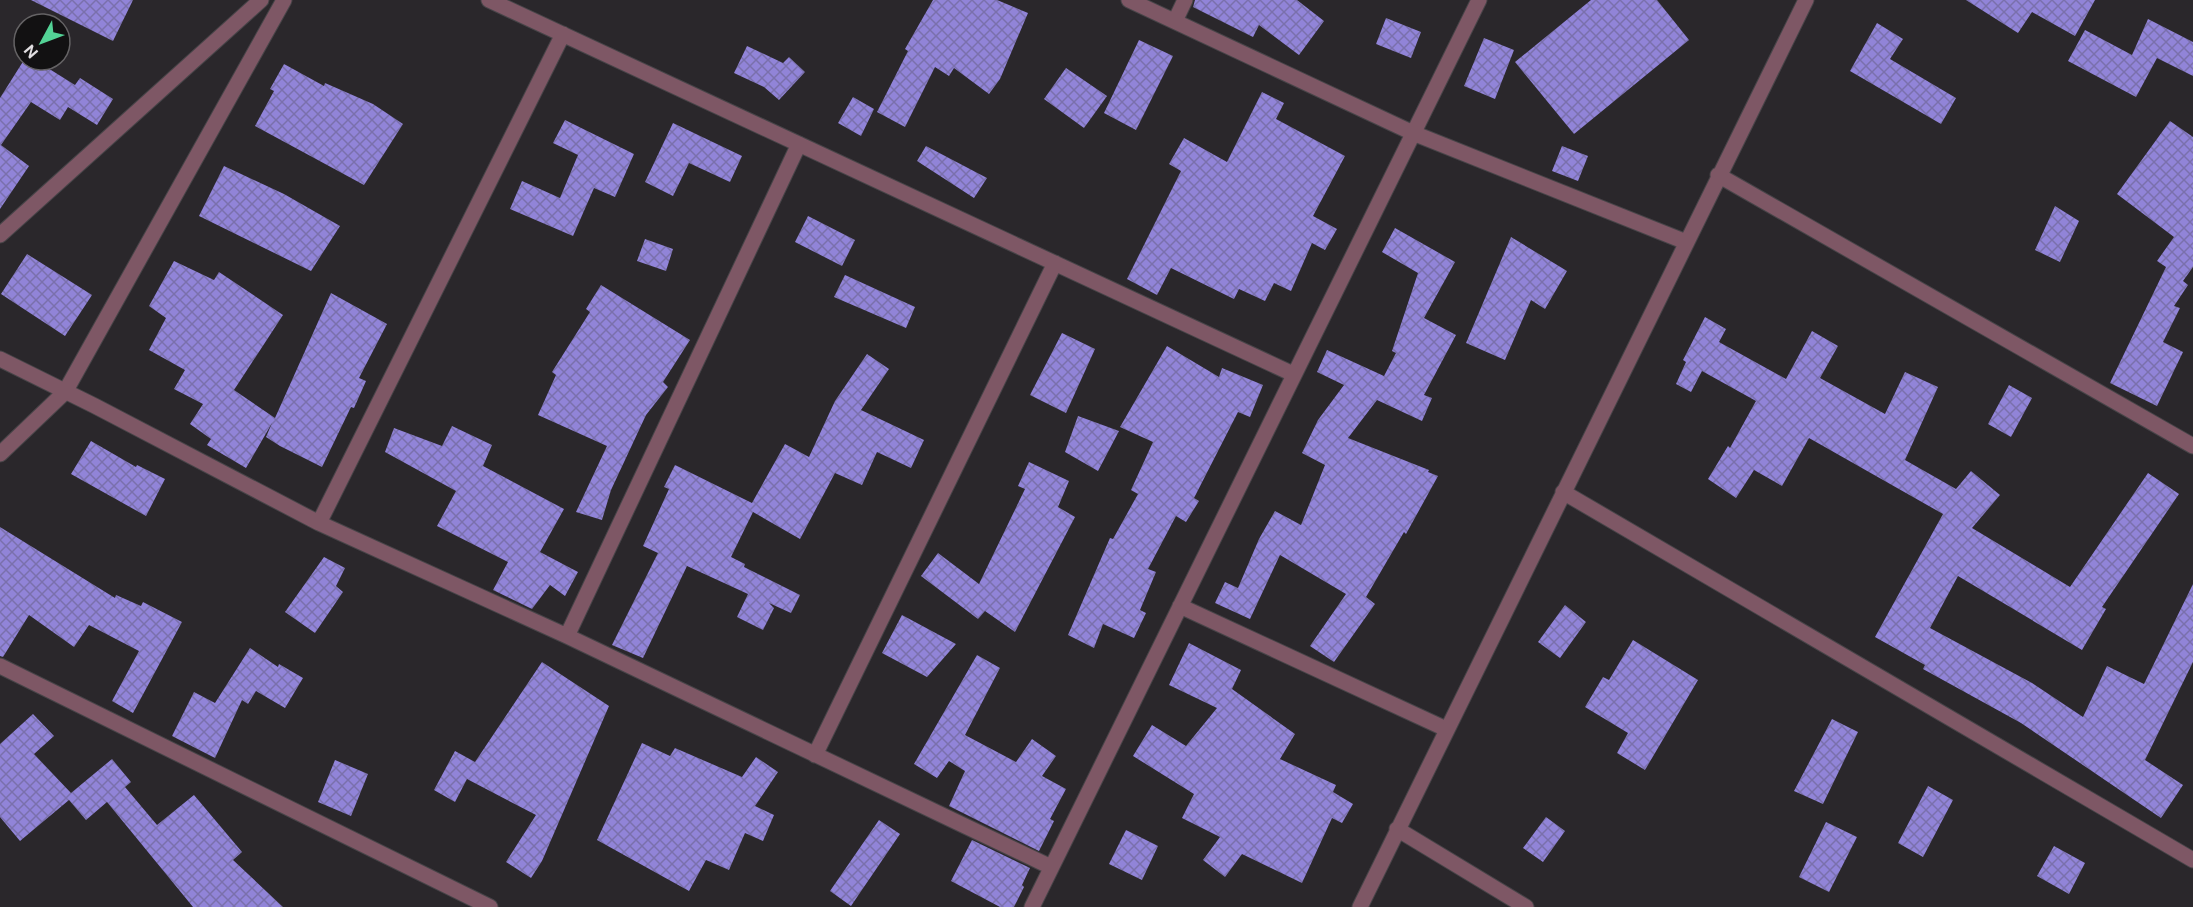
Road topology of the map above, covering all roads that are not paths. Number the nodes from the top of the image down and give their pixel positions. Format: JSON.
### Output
{"nodes":[{"id":1,"x":261,"y":0,"type":"edge"},
{"id":2,"x":284,"y":0,"type":"edge"},
{"id":3,"x":489,"y":0,"type":"edge"},
{"id":4,"x":1129,"y":0,"type":"edge"},
{"id":5,"x":1185,"y":0,"type":"edge"},
{"id":6,"x":1479,"y":0,"type":"edge"},
{"id":7,"x":1806,"y":0,"type":"edge"},
{"id":8,"x":1175,"y":21,"type":"junction"},
{"id":9,"x":563,"y":34,"type":"junction"},
{"id":10,"x":1413,"y":133,"type":"junction"},
{"id":11,"x":800,"y":144,"type":"junction"},
{"id":12,"x":1718,"y":175,"type":"junction"},
{"id":13,"x":0,"y":235,"type":"edge"},
{"id":14,"x":1686,"y":242,"type":"junction"},
{"id":15,"x":1055,"y":263,"type":"junction"},
{"id":16,"x":0,"y":359,"type":"edge"},
{"id":17,"x":1293,"y":374,"type":"junction"},
{"id":18,"x":65,"y":392,"type":"junction"},
{"id":19,"x":2193,"y":446,"type":"edge"},
{"id":20,"x":0,"y":454,"type":"edge"},
{"id":21,"x":1563,"y":492,"type":"junction"},
{"id":22,"x":319,"y":523,"type":"junction"},
{"id":23,"x":1180,"y":606,"type":"junction"},
{"id":24,"x":567,"y":636,"type":"junction"},
{"id":25,"x":0,"y":666,"type":"edge"},
{"id":26,"x":1446,"y":729,"type":"junction"},
{"id":27,"x":815,"y":755,"type":"junction"},
{"id":28,"x":1397,"y":830,"type":"junction"},
{"id":29,"x":2193,"y":860,"type":"edge"},
{"id":30,"x":1051,"y":867,"type":"junction"},
{"id":31,"x":490,"y":907,"type":"edge"},
{"id":32,"x":1032,"y":907,"type":"edge"},
{"id":33,"x":1360,"y":907,"type":"edge"},
{"id":34,"x":1526,"y":907,"type":"edge"}],
"edges":[{"from":1,"to":13,"type":"street"},
{"from":2,"to":18,"type":"street"},
{"from":3,"to":9,"type":"street"},
{"from":4,"to":8,"type":"street"},
{"from":5,"to":8,"type":"street"},
{"from":6,"to":10,"type":"street"},
{"from":7,"to":12,"type":"street"},
{"from":8,"to":10,"type":"street"},
{"from":9,"to":11,"type":"street"},
{"from":9,"to":22,"type":"street"},
{"from":10,"to":14,"type":"street"},
{"from":10,"to":17,"type":"street"},
{"from":11,"to":15,"type":"street"},
{"from":11,"to":24,"type":"street"},
{"from":12,"to":14,"type":"street"},
{"from":12,"to":19,"type":"street"},
{"from":14,"to":21,"type":"street"},
{"from":15,"to":17,"type":"street"},
{"from":15,"to":27,"type":"street"},
{"from":16,"to":18,"type":"street"},
{"from":17,"to":23,"type":"street"},
{"from":18,"to":20,"type":"street"},
{"from":18,"to":22,"type":"street"},
{"from":21,"to":26,"type":"street"},
{"from":21,"to":29,"type":"street"},
{"from":22,"to":24,"type":"street"},
{"from":23,"to":26,"type":"street"},
{"from":23,"to":30,"type":"street"},
{"from":24,"to":27,"type":"street"},
{"from":25,"to":31,"type":"street"},
{"from":26,"to":28,"type":"street"},
{"from":27,"to":30,"type":"street"},
{"from":28,"to":33,"type":"street"},
{"from":28,"to":34,"type":"street"},
{"from":30,"to":32,"type":"street"}]}
